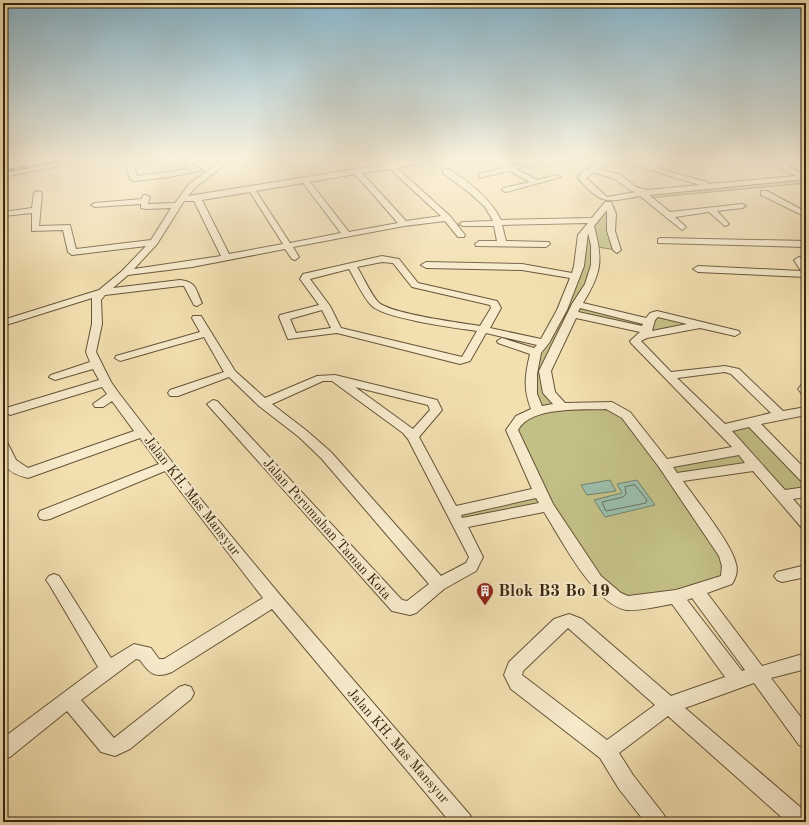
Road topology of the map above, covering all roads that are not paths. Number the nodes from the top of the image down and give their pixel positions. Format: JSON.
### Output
{"nodes":[{"id":1,"x":37,"y":198,"type":"edge"},
{"id":2,"x":136,"y":198,"type":"edge"},
{"id":3,"x":146,"y":198,"type":"edge"},
{"id":4,"x":183,"y":198,"type":"edge"},
{"id":5,"x":195,"y":198,"type":"edge"},
{"id":6,"x":197,"y":198,"type":"edge"},
{"id":7,"x":258,"y":198,"type":"edge"},
{"id":8,"x":319,"y":198,"type":"edge"},
{"id":9,"x":381,"y":198,"type":"edge"},
{"id":10,"x":427,"y":198,"type":"edge"},
{"id":11,"x":479,"y":198,"type":"edge"},
{"id":12,"x":604,"y":198,"type":"edge"},
{"id":13,"x":626,"y":198,"type":"edge"},
{"id":14,"x":649,"y":198,"type":"edge"},
{"id":15,"x":774,"y":198,"type":"edge"},
{"id":16,"x":180,"y":202,"type":"junction"},
{"id":17,"x":608,"y":202,"type":"junction"},
{"id":18,"x":95,"y":205,"type":"dead end"},
{"id":19,"x":742,"y":206,"type":"dead end"},
{"id":20,"x":36,"y":210,"type":"junction"},
{"id":21,"x":711,"y":210,"type":"junction"},
{"id":22,"x":3,"y":214,"type":"edge"},
{"id":23,"x":668,"y":215,"type":"junction"},
{"id":24,"x":806,"y":215,"type":"edge"},
{"id":25,"x":448,"y":218,"type":"junction"},
{"id":26,"x":497,"y":222,"type":"junction"},
{"id":27,"x":593,"y":223,"type":"junction"},
{"id":28,"x":404,"y":224,"type":"junction"},
{"id":29,"x":463,"y":224,"type":"dead end"},
{"id":30,"x":725,"y":224,"type":"dead end"},
{"id":31,"x":682,"y":227,"type":"dead end"},
{"id":32,"x":347,"y":235,"type":"junction"},
{"id":33,"x":461,"y":235,"type":"dead end"},
{"id":34,"x":661,"y":241,"type":"dead end"},
{"id":35,"x":154,"y":242,"type":"junction"},
{"id":36,"x":502,"y":243,"type":"junction"},
{"id":37,"x":479,"y":244,"type":"dead end"},
{"id":38,"x":546,"y":244,"type":"dead end"},
{"id":39,"x":806,"y":244,"type":"edge"},
{"id":40,"x":289,"y":246,"type":"junction"},
{"id":41,"x":617,"y":250,"type":"dead end"},
{"id":42,"x":295,"y":256,"type":"dead end"},
{"id":43,"x":226,"y":258,"type":"junction"},
{"id":44,"x":799,"y":260,"type":"dead end"},
{"id":45,"x":426,"y":265,"type":"dead end"},
{"id":46,"x":352,"y":266,"type":"junction"},
{"id":47,"x":698,"y":270,"type":"dead end"},
{"id":48,"x":125,"y":273,"type":"junction"},
{"id":49,"x":806,"y":273,"type":"edge"},
{"id":50,"x":575,"y":276,"type":"junction"},
{"id":51,"x":102,"y":292,"type":"junction"},
{"id":52,"x":197,"y":302,"type":"dead end"},
{"id":53,"x":325,"y":306,"type":"junction"},
{"id":54,"x":575,"y":309,"type":"junction"},
{"id":55,"x":197,"y":318,"type":"dead end"},
{"id":56,"x":3,"y":323,"type":"edge"},
{"id":57,"x":699,"y":326,"type":"junction"},
{"id":58,"x":646,"y":329,"type":"junction"},
{"id":59,"x":337,"y":330,"type":"junction"},
{"id":60,"x":481,"y":331,"type":"junction"},
{"id":61,"x":207,"y":333,"type":"junction"},
{"id":62,"x":735,"y":333,"type":"dead end"},
{"id":63,"x":544,"y":343,"type":"junction"},
{"id":64,"x":536,"y":352,"type":"junction"},
{"id":65,"x":120,"y":358,"type":"dead end"},
{"id":66,"x":97,"y":364,"type":"junction"},
{"id":67,"x":231,"y":373,"type":"junction"},
{"id":68,"x":668,"y":376,"type":"junction"},
{"id":69,"x":55,"y":377,"type":"dead end"},
{"id":70,"x":335,"y":378,"type":"junction"},
{"id":71,"x":105,"y":382,"type":"junction"},
{"id":72,"x":806,"y":387,"type":"edge"},
{"id":73,"x":806,"y":391,"type":"edge"},
{"id":74,"x":174,"y":393,"type":"dead end"},
{"id":75,"x":114,"y":395,"type":"junction"},
{"id":76,"x":263,"y":403,"type":"junction"},
{"id":77,"x":99,"y":404,"type":"dead end"},
{"id":78,"x":213,"y":404,"type":"dead end"},
{"id":79,"x":562,"y":407,"type":"junction"},
{"id":80,"x":537,"y":410,"type":"junction"},
{"id":81,"x":806,"y":411,"type":"edge"},
{"id":82,"x":10,"y":412,"type":"dead end"},
{"id":83,"x":780,"y":415,"type":"junction"},
{"id":84,"x":752,"y":422,"type":"junction"},
{"id":85,"x":723,"y":429,"type":"junction"},
{"id":86,"x":143,"y":432,"type":"junction"},
{"id":87,"x":413,"y":436,"type":"junction"},
{"id":88,"x":3,"y":445,"type":"edge"},
{"id":89,"x":742,"y":450,"type":"junction"},
{"id":90,"x":664,"y":464,"type":"junction"},
{"id":91,"x":168,"y":465,"type":"junction"},
{"id":92,"x":755,"y":466,"type":"junction"},
{"id":93,"x":674,"y":478,"type":"junction"},
{"id":94,"x":806,"y":478,"type":"edge"},
{"id":95,"x":540,"y":492,"type":"junction"},
{"id":96,"x":806,"y":492,"type":"edge"},
{"id":97,"x":782,"y":496,"type":"junction"},
{"id":98,"x":547,"y":506,"type":"junction"},
{"id":99,"x":45,"y":515,"type":"dead end"},
{"id":100,"x":454,"y":518,"type":"junction"},
{"id":101,"x":806,"y":523,"type":"edge"},
{"id":102,"x":806,"y":571,"type":"edge"},
{"id":103,"x":782,"y":576,"type":"dead end"},
{"id":104,"x":54,"y":580,"type":"dead end"},
{"id":105,"x":439,"y":585,"type":"junction"},
{"id":106,"x":696,"y":591,"type":"junction"},
{"id":107,"x":676,"y":597,"type":"junction"},
{"id":108,"x":274,"y":600,"type":"junction"},
{"id":109,"x":806,"y":661,"type":"edge"},
{"id":110,"x":108,"y":669,"type":"junction"},
{"id":111,"x":759,"y":675,"type":"junction"},
{"id":112,"x":738,"y":680,"type":"junction"},
{"id":113,"x":185,"y":692,"type":"dead end"},
{"id":114,"x":68,"y":699,"type":"junction"},
{"id":115,"x":668,"y":706,"type":"junction"},
{"id":116,"x":806,"y":739,"type":"edge"},
{"id":117,"x":3,"y":750,"type":"edge"},
{"id":118,"x":607,"y":751,"type":"junction"},
{"id":119,"x":463,"y":822,"type":"edge"},
{"id":120,"x":657,"y":822,"type":"edge"},
{"id":121,"x":802,"y":822,"type":"edge"}],
"edges":[{"from":1,"to":20,"type":"street"},
{"from":2,"to":18,"type":"street"},
{"from":3,"to":16,"type":"street"},
{"from":4,"to":16,"type":"street"},
{"from":5,"to":16,"type":"street"},
{"from":6,"to":43,"type":"street"},
{"from":7,"to":40,"type":"street"},
{"from":8,"to":32,"type":"street"},
{"from":9,"to":28,"type":"street"},
{"from":10,"to":25,"type":"street"},
{"from":11,"to":26,"type":"street"},
{"from":12,"to":17,"type":"street"},
{"from":13,"to":17,"type":"street"},
{"from":14,"to":23,"type":"street"},
{"from":15,"to":24,"type":"street"},
{"from":16,"to":35,"type":"street"},
{"from":17,"to":27,"type":"street"},
{"from":17,"to":41,"type":"street"},
{"from":19,"to":21,"type":"street"},
{"from":20,"to":22,"type":"street"},
{"from":20,"to":35,"type":"street"},
{"from":21,"to":23,"type":"street"},
{"from":21,"to":30,"type":"street"},
{"from":23,"to":31,"type":"street"},
{"from":25,"to":28,"type":"street"},
{"from":25,"to":33,"type":"street"},
{"from":26,"to":27,"type":"street"},
{"from":26,"to":29,"type":"street"},
{"from":26,"to":36,"type":"street"},
{"from":27,"to":50,"type":"street"},
{"from":27,"to":54,"type":"street"},
{"from":28,"to":32,"type":"street"},
{"from":32,"to":40,"type":"street"},
{"from":34,"to":39,"type":"street"},
{"from":35,"to":48,"type":"street"},
{"from":36,"to":37,"type":"street"},
{"from":36,"to":38,"type":"street"},
{"from":40,"to":42,"type":"street"},
{"from":40,"to":43,"type":"street"},
{"from":43,"to":48,"type":"street"},
{"from":44,"to":49,"type":"street"},
{"from":45,"to":50,"type":"street"},
{"from":46,"to":53,"type":"street"},
{"from":46,"to":60,"type":"street"},
{"from":46,"to":60,"type":"street"},
{"from":47,"to":49,"type":"street"},
{"from":48,"to":51,"type":"street"},
{"from":50,"to":63,"type":"street"},
{"from":51,"to":52,"type":"street"},
{"from":51,"to":56,"type":"street"},
{"from":51,"to":66,"type":"street","name":"Jalan KH. Mas Mansyur"},
{"from":53,"to":59,"type":"street"},
{"from":53,"to":59,"type":"street"},
{"from":54,"to":58,"type":"street"},
{"from":54,"to":79,"type":"street"},
{"from":55,"to":61,"type":"street"},
{"from":57,"to":58,"type":"street"},
{"from":57,"to":58,"type":"street"},
{"from":57,"to":62,"type":"street"},
{"from":58,"to":68,"type":"street"},
{"from":59,"to":60,"type":"street"},
{"from":60,"to":63,"type":"street"},
{"from":60,"to":64,"type":"street"},
{"from":61,"to":65,"type":"street"},
{"from":61,"to":67,"type":"street"},
{"from":63,"to":64,"type":"street"},
{"from":64,"to":80,"type":"street"},
{"from":66,"to":69,"type":"street"},
{"from":66,"to":71,"type":"street","name":"Jalan KH. Mas Mansyur"},
{"from":67,"to":74,"type":"street"},
{"from":67,"to":76,"type":"street"},
{"from":68,"to":83,"type":"street"},
{"from":68,"to":85,"type":"street"},
{"from":70,"to":76,"type":"street"},
{"from":70,"to":87,"type":"street"},
{"from":70,"to":87,"type":"street"},
{"from":71,"to":75,"type":"street","name":"Jalan KH. Mas Mansyur"},
{"from":71,"to":82,"type":"street"},
{"from":72,"to":73,"type":"street"},
{"from":75,"to":77,"type":"street"},
{"from":75,"to":86,"type":"street","name":"Jalan KH. Mas Mansyur"},
{"from":76,"to":105,"type":"street"},
{"from":78,"to":105,"type":"street","name":"Jalan Perumahan Taman Kota"},
{"from":79,"to":80,"type":"street"},
{"from":79,"to":90,"type":"street"},
{"from":80,"to":95,"type":"street"},
{"from":81,"to":83,"type":"street"},
{"from":83,"to":84,"type":"street"},
{"from":84,"to":85,"type":"street"},
{"from":84,"to":94,"type":"street"},
{"from":85,"to":89,"type":"street"},
{"from":86,"to":88,"type":"street"},
{"from":86,"to":91,"type":"street","name":"Jalan KH. Mas Mansyur"},
{"from":87,"to":100,"type":"street"},
{"from":89,"to":90,"type":"street"},
{"from":89,"to":92,"type":"street"},
{"from":90,"to":93,"type":"street"},
{"from":91,"to":99,"type":"street"},
{"from":91,"to":108,"type":"street","name":"Jalan KH. Mas Mansyur"},
{"from":92,"to":93,"type":"street"},
{"from":92,"to":97,"type":"street"},
{"from":93,"to":106,"type":"street"},
{"from":95,"to":98,"type":"street"},
{"from":95,"to":100,"type":"street"},
{"from":96,"to":97,"type":"street"},
{"from":97,"to":101,"type":"street"},
{"from":98,"to":100,"type":"street"},
{"from":98,"to":107,"type":"street"},
{"from":100,"to":105,"type":"street","name":"Jalan Perumahan Taman Kota"},
{"from":102,"to":103,"type":"street"},
{"from":104,"to":110,"type":"street"},
{"from":106,"to":107,"type":"street"},
{"from":106,"to":111,"type":"street"},
{"from":107,"to":112,"type":"street"},
{"from":108,"to":110,"type":"street"},
{"from":108,"to":119,"type":"street","name":"Jalan KH. Mas Mansyur"},
{"from":109,"to":111,"type":"street"},
{"from":110,"to":114,"type":"street"},
{"from":111,"to":112,"type":"street"},
{"from":111,"to":116,"type":"street"},
{"from":112,"to":115,"type":"street"},
{"from":113,"to":114,"type":"street"},
{"from":114,"to":117,"type":"street"},
{"from":115,"to":118,"type":"street"},
{"from":115,"to":118,"type":"street"},
{"from":115,"to":121,"type":"street"},
{"from":118,"to":120,"type":"street"}]}
